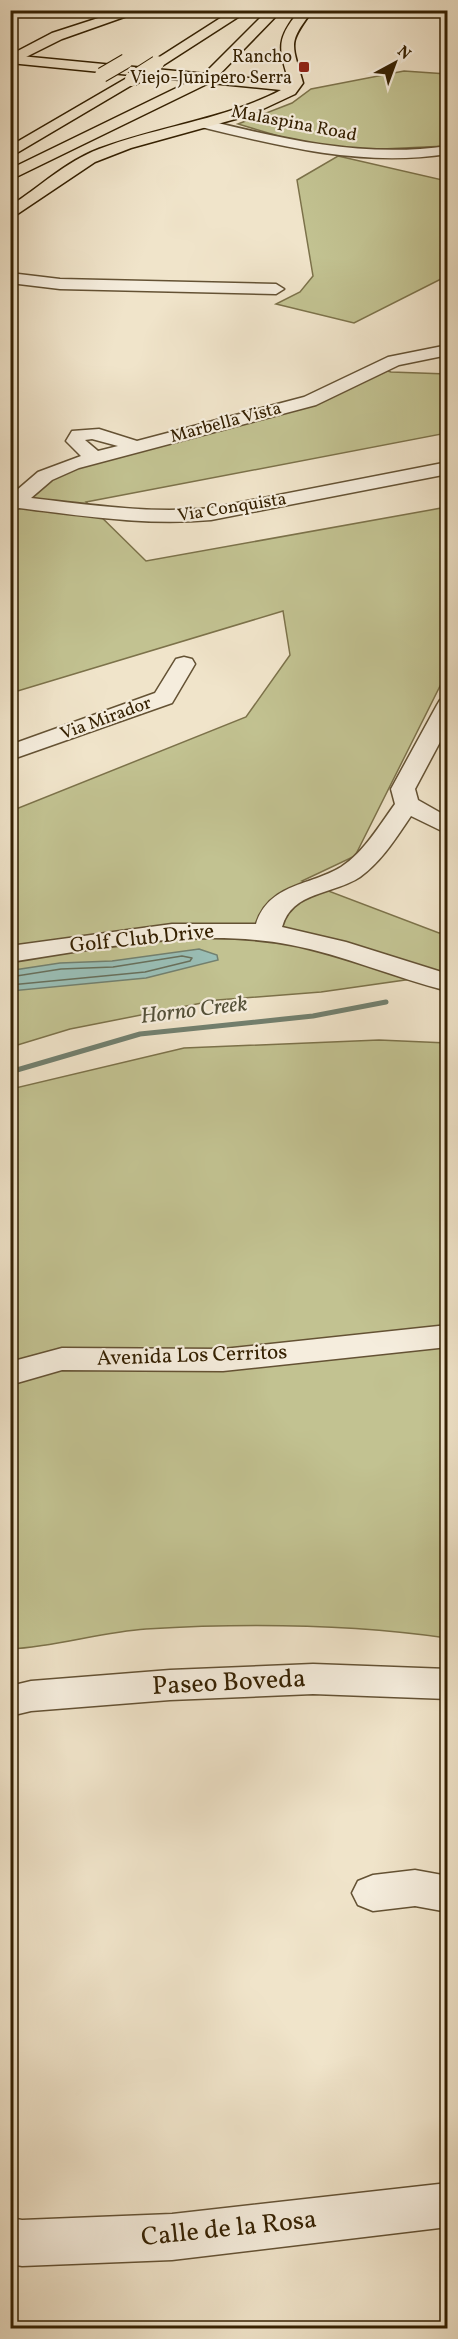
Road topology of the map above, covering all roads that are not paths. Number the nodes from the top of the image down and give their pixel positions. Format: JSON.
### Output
{"nodes":[{"id":1,"x":138,"y":10,"type":"edge"},
{"id":2,"x":243,"y":10,"type":"edge"},
{"id":3,"x":276,"y":10,"type":"edge"},
{"id":4,"x":307,"y":10,"type":"edge"},
{"id":5,"x":130,"y":58,"type":"dead end"},
{"id":6,"x":11,"y":60,"type":"edge"},
{"id":7,"x":97,"y":78,"type":"dead end"},
{"id":8,"x":208,"y":78,"type":"junction"},
{"id":9,"x":294,"y":87,"type":"junction"},
{"id":10,"x":206,"y":124,"type":"junction"},
{"id":11,"x":447,"y":150,"type":"edge"},
{"id":12,"x":10,"y":153,"type":"edge"},
{"id":13,"x":10,"y":175,"type":"edge"},
{"id":14,"x":22,"y":210,"type":"edge"},
{"id":15,"x":10,"y":223,"type":"edge"},
{"id":16,"x":10,"y":278,"type":"edge"},
{"id":17,"x":276,"y":289,"type":"dead end"},
{"id":18,"x":447,"y":350,"type":"edge"},
{"id":19,"x":133,"y":447,"type":"junction"},
{"id":20,"x":93,"y":457,"type":"junction"},
{"id":21,"x":447,"y":468,"type":"edge"},
{"id":22,"x":13,"y":504,"type":"edge"},
{"id":23,"x":184,"y":664,"type":"dead end"},
{"id":24,"x":447,"y":705,"type":"edge"},
{"id":25,"x":10,"y":753,"type":"edge"},
{"id":26,"x":447,"y":800,"type":"edge"},
{"id":27,"x":407,"y":804,"type":"junction"},
{"id":28,"x":447,"y":827,"type":"edge"},
{"id":29,"x":268,"y":927,"type":"junction"},
{"id":30,"x":10,"y":942,"type":"edge"},
{"id":31,"x":10,"y":954,"type":"edge"},
{"id":32,"x":447,"y":969,"type":"edge"},
{"id":33,"x":447,"y":983,"type":"edge"},
{"id":34,"x":447,"y":1336,"type":"edge"},
{"id":35,"x":10,"y":1374,"type":"edge"},
{"id":36,"x":447,"y":1684,"type":"edge"},
{"id":37,"x":10,"y":1701,"type":"edge"},
{"id":38,"x":373,"y":1893,"type":"dead end"},
{"id":39,"x":447,"y":1894,"type":"edge"},
{"id":40,"x":447,"y":2205,"type":"edge"},
{"id":41,"x":10,"y":2241,"type":"edge"}],
"edges":[{"from":1,"to":6,"type":"main road"},
{"from":2,"to":12,"type":"main road","bridge":true},
{"from":3,"to":8,"type":"main road"},
{"from":4,"to":9,"type":"main road"},
{"from":5,"to":7,"type":"main road","bridge":true},
{"from":6,"to":8,"type":"main road"},
{"from":8,"to":9,"type":"main road"},
{"from":8,"to":13,"type":"main road"},
{"from":9,"to":10,"type":"main road"},
{"from":10,"to":11,"type":"street","name":"Malaspina Road"},
{"from":10,"to":14,"type":"main road"},
{"from":14,"to":15,"type":"main road"},
{"from":16,"to":17,"type":"street"},
{"from":18,"to":19,"type":"street","name":"Marbella Vista"},
{"from":19,"to":20,"type":"street","name":"Marbella Vista"},
{"from":19,"to":20,"type":"street"},
{"from":20,"to":22,"type":"street","name":"Marbella Vista"},
{"from":21,"to":22,"type":"street","name":"Via Conquista"},
{"from":23,"to":25,"type":"street","name":"Via Mirador"},
{"from":24,"to":27,"type":"street"},
{"from":26,"to":27,"type":"street"},
{"from":27,"to":28,"type":"street"},
{"from":27,"to":29,"type":"street"},
{"from":29,"to":30,"type":"street","name":"Golf Club Drive"},
{"from":29,"to":31,"type":"street","name":"Golf Club Drive"},
{"from":29,"to":32,"type":"street","name":"Golf Club Drive"},
{"from":29,"to":33,"type":"street","name":"Golf Club Drive"},
{"from":34,"to":35,"type":"street","name":"Avenida Los Cerritos"},
{"from":36,"to":37,"type":"street","name":"Paseo Boveda"},
{"from":38,"to":39,"type":"street"},
{"from":40,"to":41,"type":"street","name":"Calle de la Rosa"}]}
